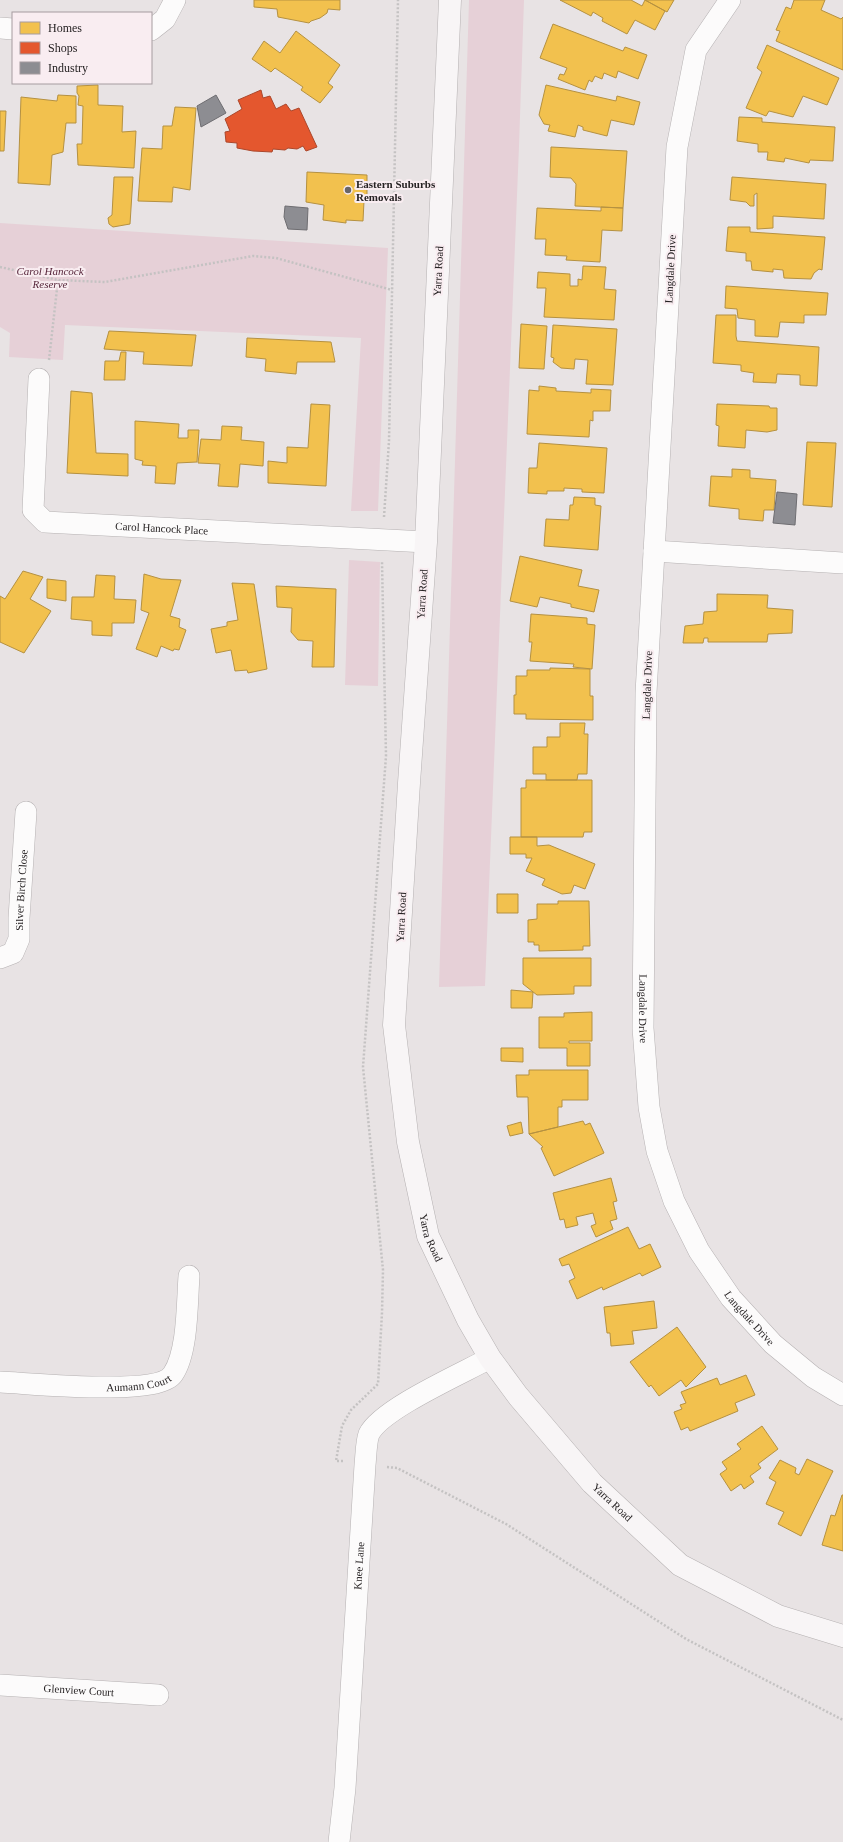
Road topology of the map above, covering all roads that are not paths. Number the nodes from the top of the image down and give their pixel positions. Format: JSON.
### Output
{"nodes":[{"id":1,"x":175,"y":0,"type":"edge"},
{"id":2,"x":450,"y":0,"type":"edge"},
{"id":3,"x":730,"y":0,"type":"edge"},
{"id":4,"x":0,"y":28,"type":"edge"},
{"id":5,"x":12,"y":29,"type":"edge"},
{"id":6,"x":152,"y":29,"type":"edge"},
{"id":7,"x":39,"y":379,"type":"road end"},
{"id":8,"x":426,"y":542,"type":"junction"},
{"id":9,"x":654,"y":551,"type":"junction"},
{"id":10,"x":843,"y":563,"type":"edge"},
{"id":11,"x":26,"y":812,"type":"dead end"},
{"id":12,"x":0,"y":958,"type":"edge"},
{"id":13,"x":189,"y":1276,"type":"dead end"},
{"id":14,"x":490,"y":1358,"type":"junction"},
{"id":15,"x":0,"y":1382,"type":"edge"},
{"id":16,"x":843,"y":1395,"type":"edge"},
{"id":17,"x":843,"y":1636,"type":"edge"},
{"id":18,"x":0,"y":1685,"type":"edge"},
{"id":19,"x":158,"y":1694,"type":"dead end"},
{"id":20,"x":339,"y":1842,"type":"edge"}],
"edges":[{"from":1,"to":6,"type":"street"},
{"from":2,"to":8,"type":"main road","name":"Yarra Road"},
{"from":3,"to":9,"type":"street","name":"Langdale Drive"},
{"from":4,"to":5,"type":"street"},
{"from":7,"to":8,"type":"street","name":"Carol Hancock Place"},
{"from":8,"to":14,"type":"main road","name":"Yarra Road"},
{"from":9,"to":10,"type":"street"},
{"from":9,"to":16,"type":"street","name":"Langdale Drive"},
{"from":11,"to":12,"type":"street","name":"Silver Birch Close"},
{"from":13,"to":15,"type":"street","name":"Aumann Court"},
{"from":14,"to":17,"type":"main road","name":"Yarra Road"},
{"from":14,"to":20,"type":"street","name":"Knee Lane"},
{"from":18,"to":19,"type":"street","name":"Glenview Court"}]}
